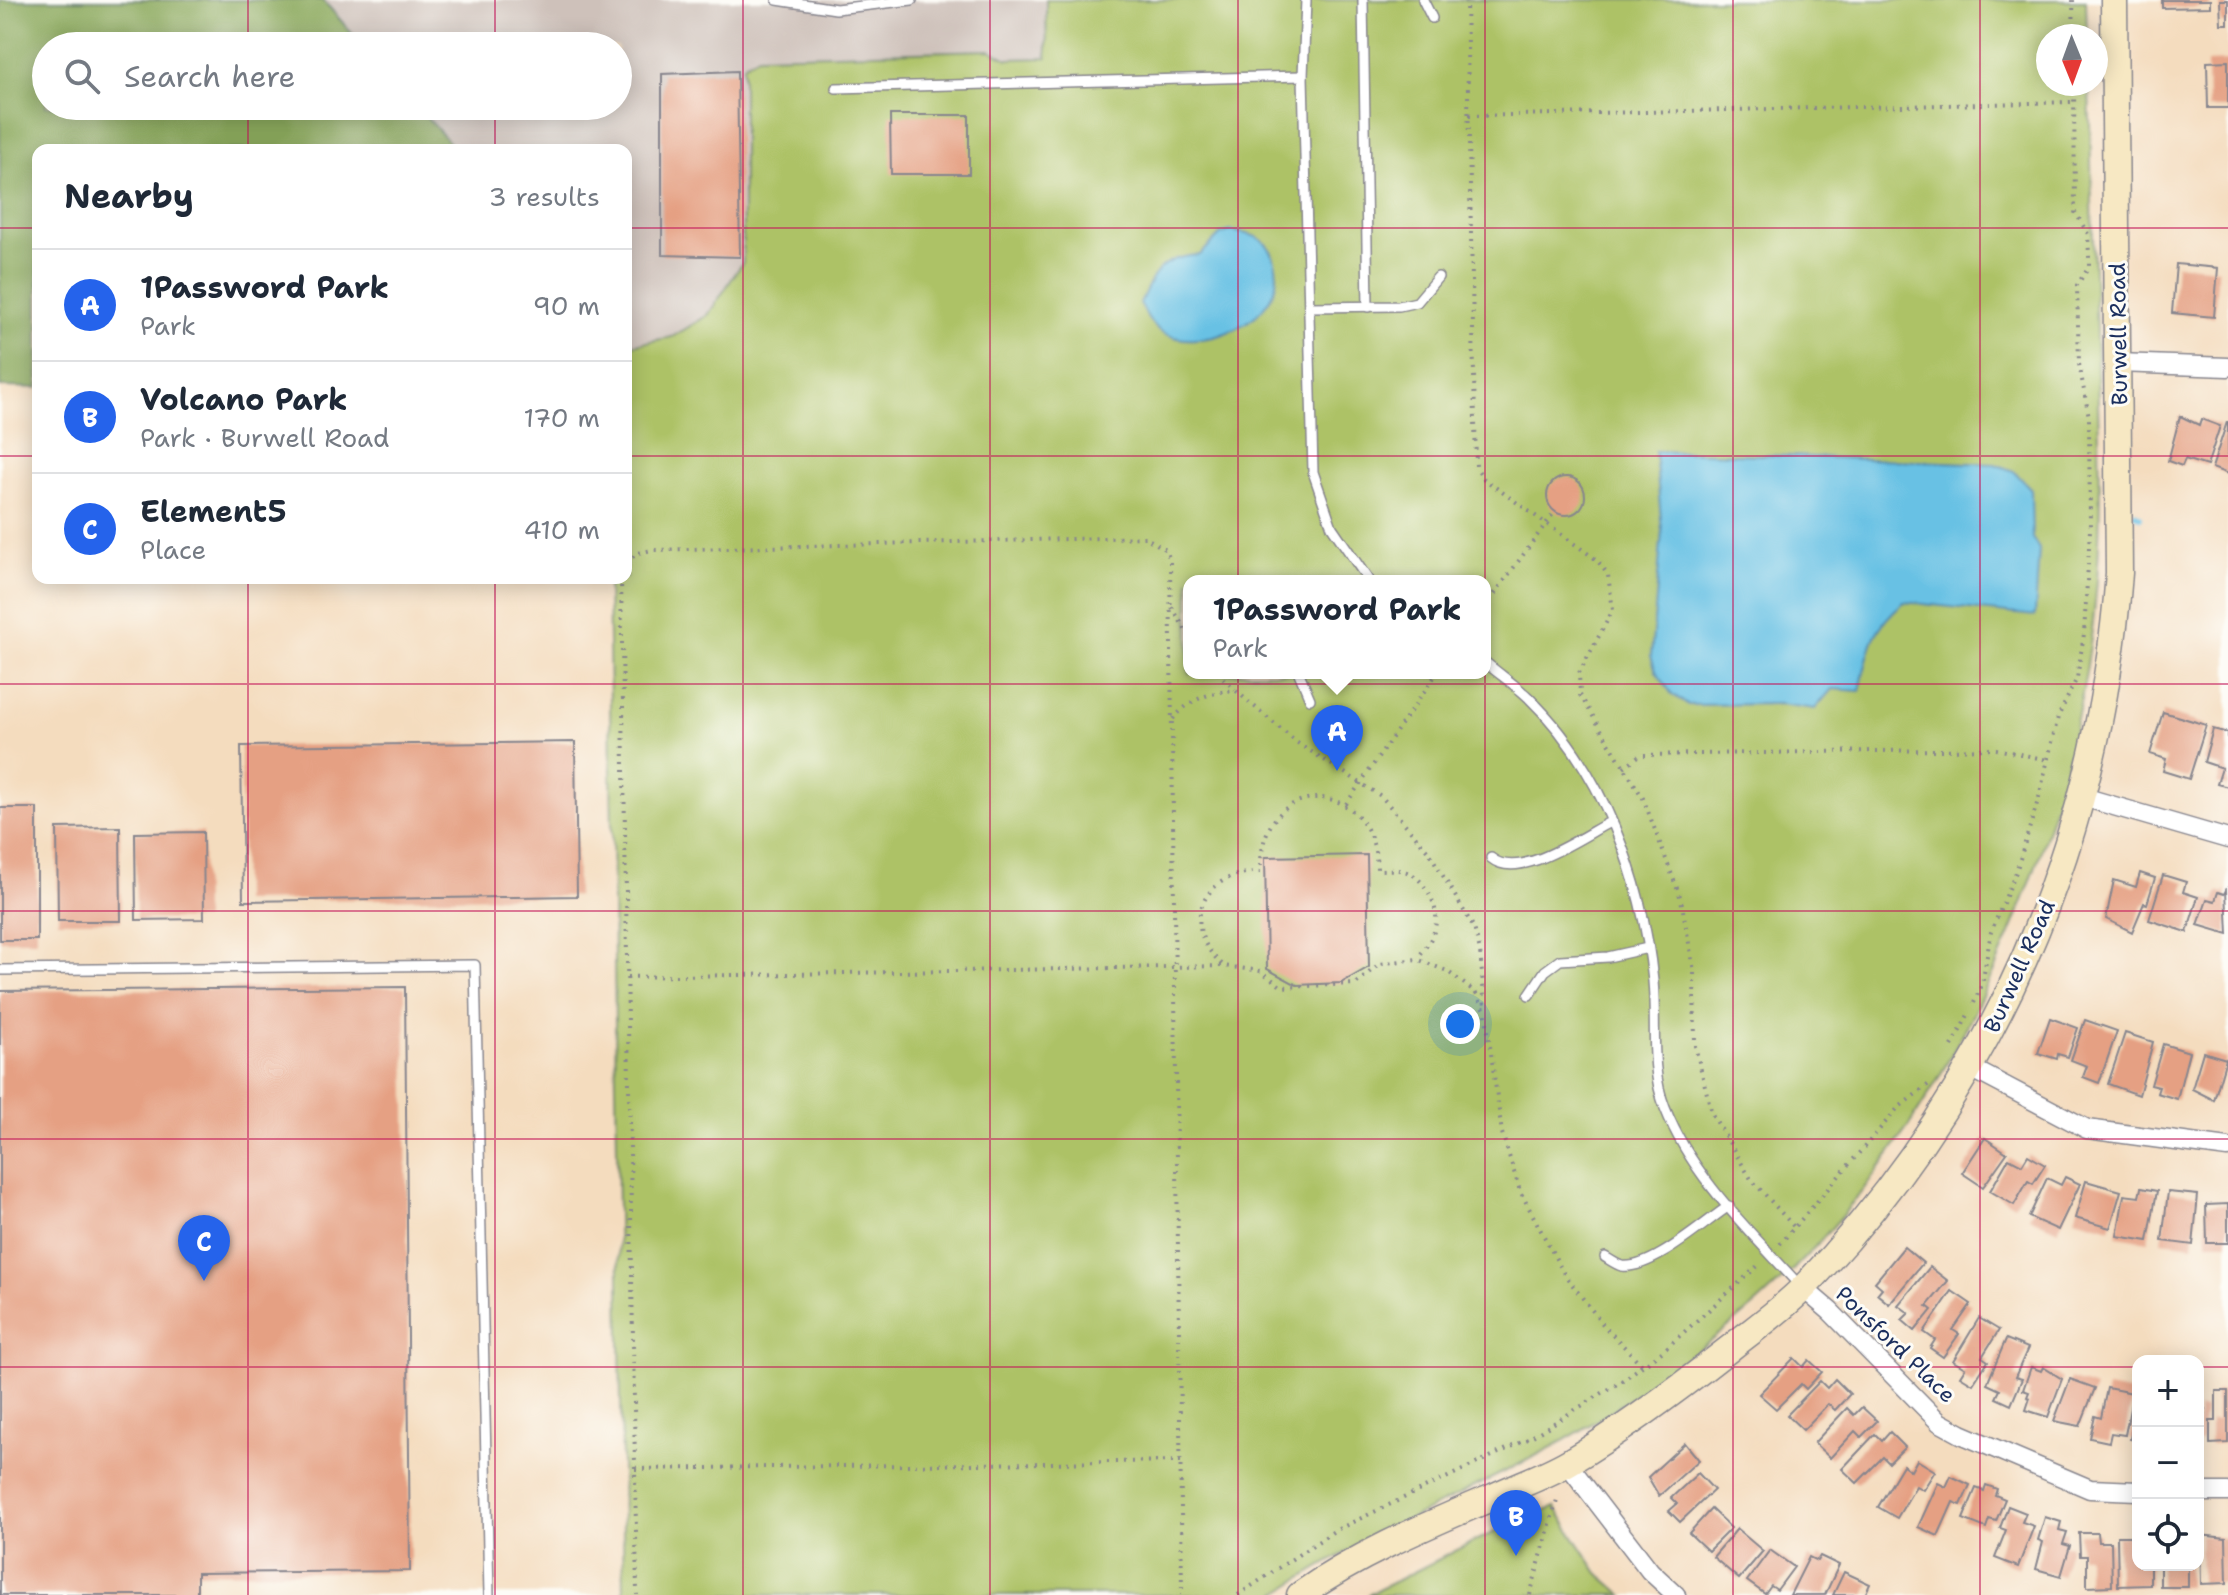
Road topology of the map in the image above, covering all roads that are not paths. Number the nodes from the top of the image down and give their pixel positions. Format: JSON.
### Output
{"nodes":[{"id":1,"x":777,"y":0,"type":"edge"},
{"id":2,"x":912,"y":0,"type":"edge"},
{"id":3,"x":1306,"y":0,"type":"edge"},
{"id":4,"x":1363,"y":0,"type":"edge"},
{"id":5,"x":1423,"y":0,"type":"edge"},
{"id":6,"x":2114,"y":0,"type":"edge"},
{"id":7,"x":1432,"y":18,"type":"dead end"},
{"id":8,"x":1303,"y":76,"type":"junction"},
{"id":9,"x":836,"y":88,"type":"dead end"},
{"id":10,"x":1438,"y":277,"type":"dead end"},
{"id":11,"x":1309,"y":307,"type":"junction"},
{"id":12,"x":1368,"y":307,"type":"junction"},
{"id":13,"x":2118,"y":363,"type":"junction"},
{"id":14,"x":2228,"y":367,"type":"edge"},
{"id":15,"x":1364,"y":575,"type":"edge"},
{"id":16,"x":1491,"y":667,"type":"edge"},
{"id":17,"x":1302,"y":679,"type":"edge"},
{"id":18,"x":1310,"y":699,"type":"dead end"},
{"id":19,"x":2083,"y":797,"type":"junction"},
{"id":20,"x":1610,"y":822,"type":"junction"},
{"id":21,"x":2228,"y":839,"type":"edge"},
{"id":22,"x":1491,"y":858,"type":"dead end"},
{"id":23,"x":1648,"y":948,"type":"junction"},
{"id":24,"x":0,"y":970,"type":"edge"},
{"id":25,"x":1529,"y":995,"type":"dead end"},
{"id":26,"x":1971,"y":1068,"type":"junction"},
{"id":27,"x":2228,"y":1148,"type":"edge"},
{"id":28,"x":1729,"y":1206,"type":"junction"},
{"id":29,"x":1605,"y":1257,"type":"dead end"},
{"id":30,"x":1803,"y":1288,"type":"junction"},
{"id":31,"x":1567,"y":1463,"type":"junction"},
{"id":32,"x":2132,"y":1491,"type":"edge"},
{"id":33,"x":2204,"y":1492,"type":"edge"},
{"id":34,"x":2228,"y":1492,"type":"edge"},
{"id":35,"x":489,"y":1595,"type":"edge"},
{"id":36,"x":1300,"y":1595,"type":"edge"},
{"id":37,"x":1676,"y":1595,"type":"edge"}],
"edges":[{"from":1,"to":2,"type":"lane"},
{"from":3,"to":8,"type":"lane"},
{"from":4,"to":12,"type":"lane"},
{"from":5,"to":7,"type":"lane"},
{"from":6,"to":13,"type":"main road","name":"Burwell Road"},
{"from":8,"to":9,"type":"lane"},
{"from":8,"to":11,"type":"lane"},
{"from":10,"to":12,"type":"lane"},
{"from":11,"to":12,"type":"lane"},
{"from":11,"to":15,"type":"lane"},
{"from":13,"to":14,"type":"street"},
{"from":13,"to":19,"type":"main road","name":"Burwell Road"},
{"from":16,"to":20,"type":"lane"},
{"from":17,"to":18,"type":"lane"},
{"from":19,"to":21,"type":"street"},
{"from":19,"to":26,"type":"main road","name":"Burwell Road"},
{"from":20,"to":22,"type":"lane"},
{"from":20,"to":23,"type":"lane"},
{"from":23,"to":25,"type":"lane"},
{"from":23,"to":28,"type":"lane"},
{"from":24,"to":35,"type":"lane"},
{"from":26,"to":27,"type":"street"},
{"from":26,"to":30,"type":"main road","name":"Burwell Road"},
{"from":28,"to":29,"type":"lane"},
{"from":28,"to":30,"type":"lane"},
{"from":30,"to":31,"type":"main road","name":"Burwell Road"},
{"from":30,"to":32,"type":"street","name":"Ponsford Place"},
{"from":31,"to":36,"type":"main road","name":"Burwell Road"},
{"from":31,"to":37,"type":"street"},
{"from":33,"to":34,"type":"street"}]}
